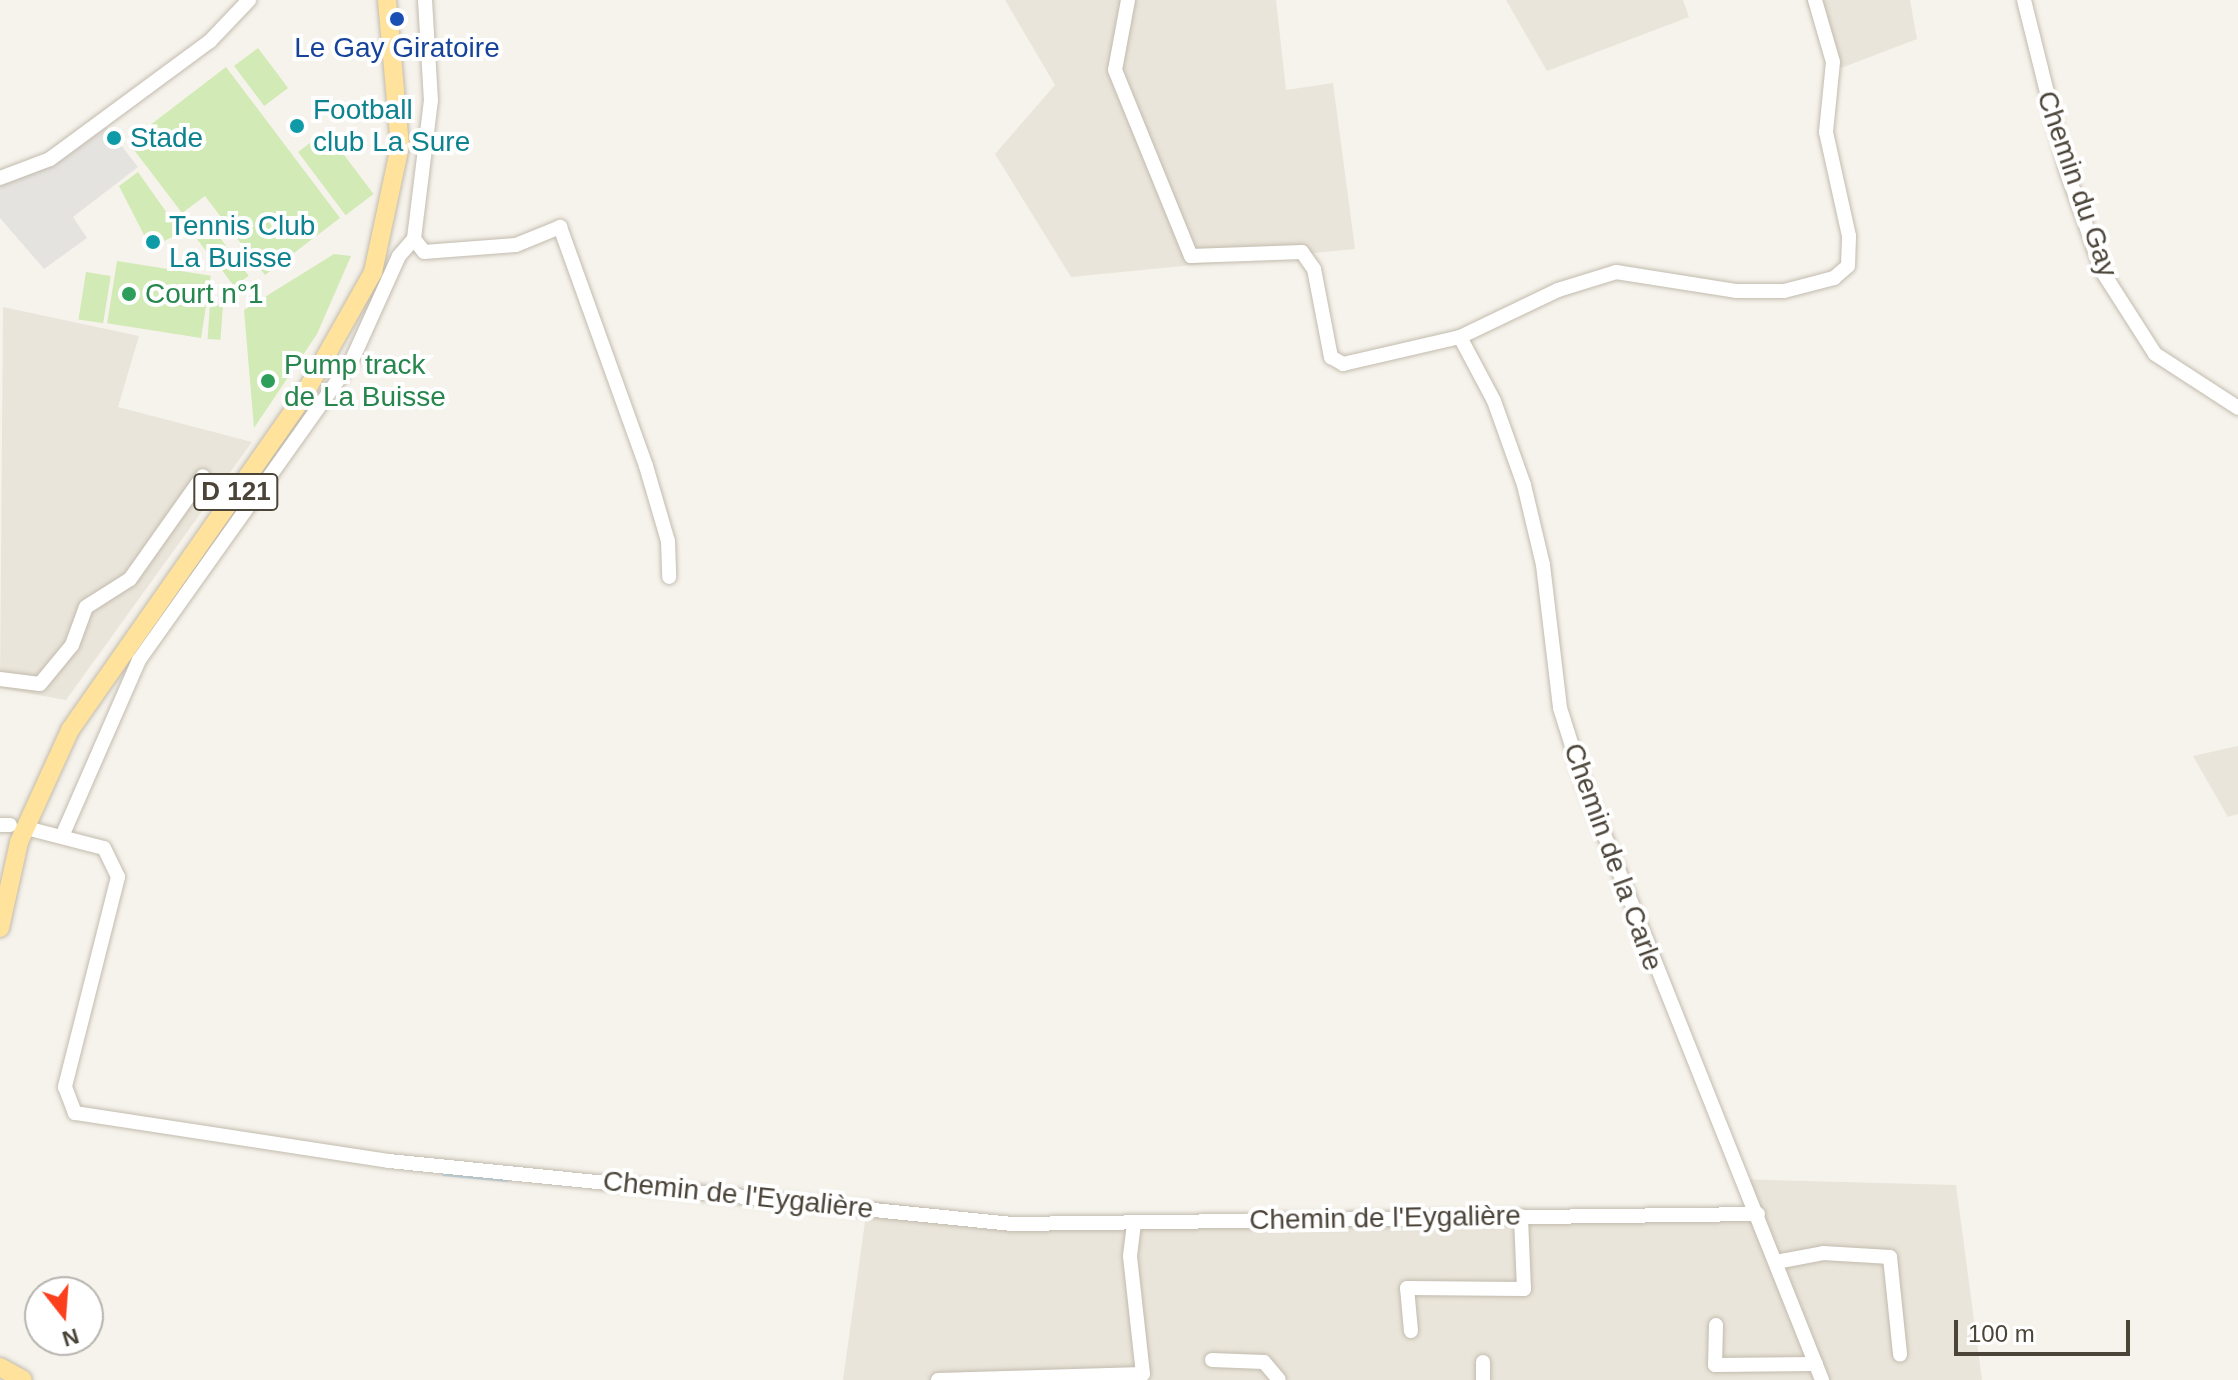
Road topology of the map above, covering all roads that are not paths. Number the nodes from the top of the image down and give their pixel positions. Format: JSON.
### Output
{"nodes":[{"id":1,"x":249,"y":0,"type":"edge"},
{"id":2,"x":387,"y":0,"type":"edge"},
{"id":3,"x":398,"y":0,"type":"edge"},
{"id":4,"x":425,"y":0,"type":"edge"},
{"id":5,"x":1128,"y":0,"type":"edge"},
{"id":6,"x":1815,"y":0,"type":"edge"},
{"id":7,"x":2024,"y":0,"type":"edge"},
{"id":8,"x":394,"y":34,"type":"junction"},
{"id":9,"x":0,"y":178,"type":"edge"},
{"id":10,"x":414,"y":239,"type":"junction"},
{"id":11,"x":1460,"y":337,"type":"junction"},
{"id":12,"x":2238,"y":408,"type":"edge"},
{"id":13,"x":203,"y":476,"type":"dead end"},
{"id":14,"x":669,"y":577,"type":"dead end"},
{"id":15,"x":0,"y":679,"type":"edge"},
{"id":16,"x":34,"y":830,"type":"dead end"},
{"id":17,"x":63,"y":834,"type":"junction"},
{"id":18,"x":0,"y":928,"type":"edge"},
{"id":19,"x":1758,"y":1214,"type":"junction"},
{"id":20,"x":1521,"y":1216,"type":"junction"},
{"id":21,"x":1134,"y":1222,"type":"junction"},
{"id":22,"x":1776,"y":1262,"type":"junction"},
{"id":23,"x":1716,"y":1325,"type":"dead end"},
{"id":24,"x":1411,"y":1331,"type":"dead end"},
{"id":25,"x":1900,"y":1354,"type":"dead end"},
{"id":26,"x":1212,"y":1360,"type":"dead end"},
{"id":27,"x":1483,"y":1362,"type":"dead end"},
{"id":28,"x":1816,"y":1364,"type":"junction"},
{"id":29,"x":0,"y":1367,"type":"edge"},
{"id":30,"x":23,"y":1380,"type":"edge"},
{"id":31,"x":938,"y":1380,"type":"edge"},
{"id":32,"x":1279,"y":1380,"type":"edge"},
{"id":33,"x":1483,"y":1380,"type":"edge"},
{"id":34,"x":1822,"y":1380,"type":"edge"}],
"edges":[{"from":1,"to":9,"type":"street"},
{"from":2,"to":8,"type":"main road","number":"D 121"},
{"from":3,"to":8,"type":"main road","number":"D 121"},
{"from":4,"to":10,"type":"street"},
{"from":5,"to":11,"type":"street"},
{"from":6,"to":11,"type":"street"},
{"from":7,"to":12,"type":"street","name":"Chemin du Gay"},
{"from":8,"to":18,"type":"main road","number":"D 121"},
{"from":10,"to":14,"type":"street"},
{"from":10,"to":17,"type":"street"},
{"from":11,"to":19,"type":"street","name":"Chemin de la Carle"},
{"from":13,"to":15,"type":"street"},
{"from":16,"to":17,"type":"street","name":"Chemin de l'Eygalière"},
{"from":17,"to":21,"type":"street","name":"Chemin de l'Eygalière"},
{"from":19,"to":20,"type":"street","name":"Chemin de l'Eygalière"},
{"from":19,"to":22,"type":"street","name":"Chemin de la Carle"},
{"from":20,"to":21,"type":"street","name":"Chemin de l'Eygalière"},
{"from":20,"to":24,"type":"street"},
{"from":21,"to":31,"type":"street"},
{"from":22,"to":25,"type":"street"},
{"from":22,"to":28,"type":"street","name":"Chemin de la Carle"},
{"from":23,"to":28,"type":"street"},
{"from":26,"to":32,"type":"street"},
{"from":27,"to":33,"type":"street"},
{"from":28,"to":34,"type":"street","name":"Chemin de la Carle"},
{"from":29,"to":30,"type":"main road"}]}
